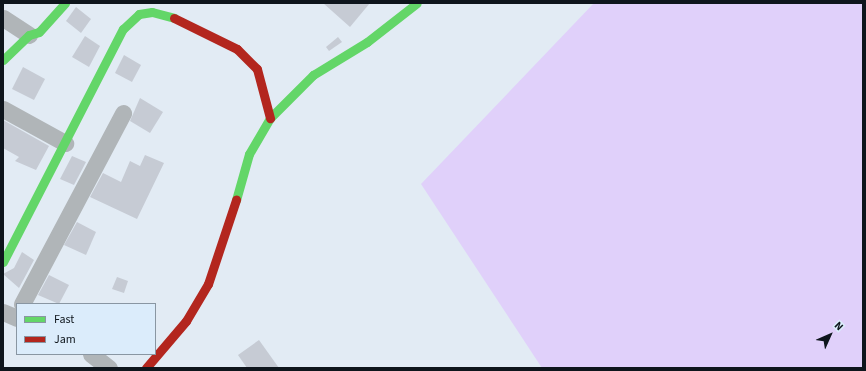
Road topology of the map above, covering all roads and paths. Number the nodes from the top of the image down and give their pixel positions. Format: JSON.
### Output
{"nodes":[{"id":1,"x":65,"y":3,"type":"edge"},
{"id":2,"x":417,"y":3,"type":"edge"},
{"id":3,"x":401,"y":9,"type":"edge"},
{"id":4,"x":3,"y":18,"type":"edge"},
{"id":5,"x":29,"y":35,"type":"junction"},
{"id":6,"x":3,"y":60,"type":"edge"},
{"id":7,"x":3,"y":108,"type":"edge"},
{"id":8,"x":123,"y":113,"type":"dead end"},
{"id":9,"x":270,"y":118,"type":"junction"},
{"id":10,"x":64,"y":143,"type":"junction"},
{"id":11,"x":3,"y":262,"type":"edge"},
{"id":12,"x":20,"y":303,"type":"edge"},
{"id":13,"x":92,"y":355,"type":"edge"},
{"id":14,"x":109,"y":368,"type":"edge"},
{"id":15,"x":146,"y":368,"type":"edge"}],
"edges":[{"from":1,"to":5,"type":"street"},
{"from":2,"to":3,"type":"street"},
{"from":3,"to":9,"type":"street"},
{"from":4,"to":5,"type":"street"},
{"from":5,"to":6,"type":"street"},
{"from":7,"to":10,"type":"street"},
{"from":8,"to":12,"type":"street"},
{"from":9,"to":10,"type":"street"},
{"from":9,"to":15,"type":"street"},
{"from":10,"to":11,"type":"street"},
{"from":13,"to":14,"type":"street"}]}
